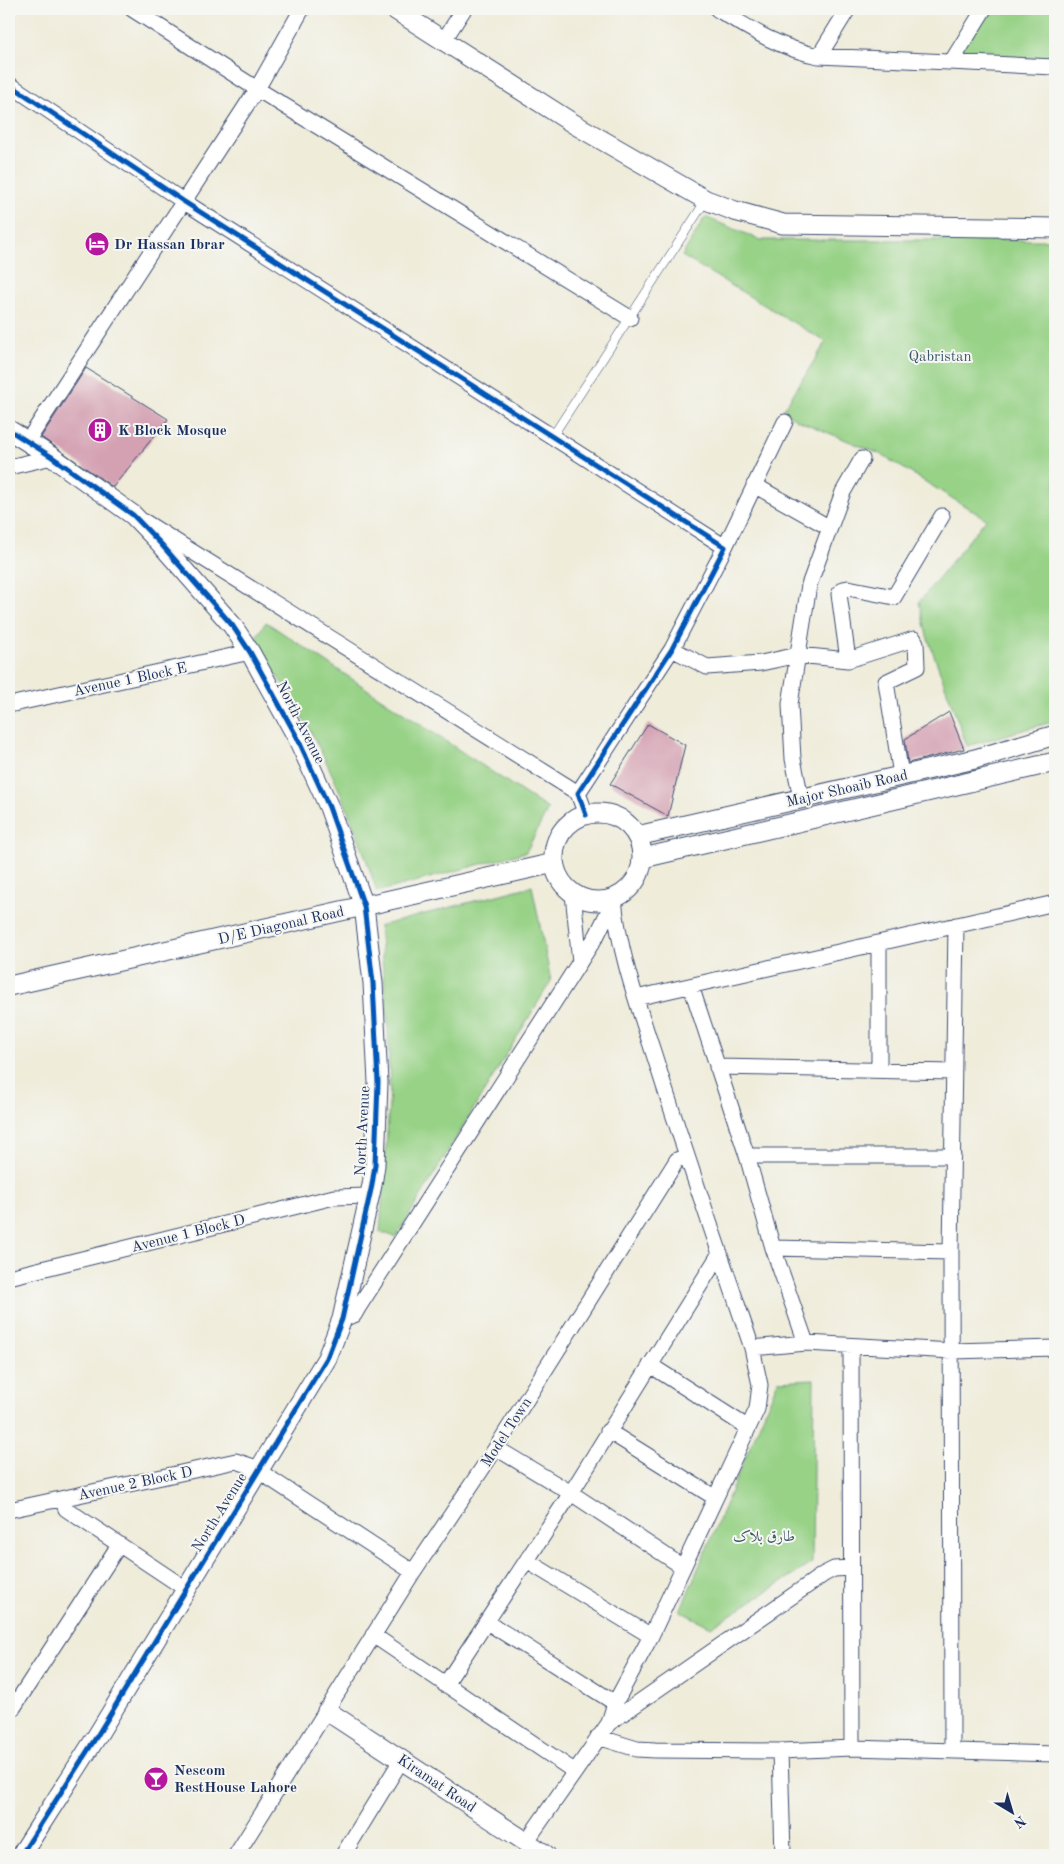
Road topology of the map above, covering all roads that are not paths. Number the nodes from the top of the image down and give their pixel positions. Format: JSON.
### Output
{"nodes":[{"id":1,"x":132,"y":9,"type":"edge"},
{"id":2,"x":302,"y":9,"type":"edge"},
{"id":3,"x":394,"y":9,"type":"edge"},
{"id":4,"x":464,"y":9,"type":"edge"},
{"id":5,"x":719,"y":9,"type":"edge"},
{"id":6,"x":848,"y":9,"type":"edge"},
{"id":7,"x":984,"y":9,"type":"edge"},
{"id":8,"x":444,"y":40,"type":"junction"},
{"id":9,"x":820,"y":56,"type":"junction"},
{"id":10,"x":952,"y":61,"type":"junction"},
{"id":11,"x":1055,"y":67,"type":"edge"},
{"id":12,"x":9,"y":84,"type":"edge"},
{"id":13,"x":257,"y":89,"type":"junction"},
{"id":14,"x":706,"y":200,"type":"junction"},
{"id":15,"x":183,"y":201,"type":"junction"},
{"id":16,"x":1055,"y":228,"type":"edge"},
{"id":17,"x":630,"y":318,"type":"junction"},
{"id":18,"x":785,"y":422,"type":"dead end"},
{"id":19,"x":9,"y":430,"type":"edge"},
{"id":20,"x":552,"y":437,"type":"junction"},
{"id":21,"x":27,"y":442,"type":"junction"},
{"id":22,"x":52,"y":457,"type":"junction"},
{"id":23,"x":862,"y":459,"type":"dead end"},
{"id":24,"x":9,"y":467,"type":"edge"},
{"id":25,"x":754,"y":485,"type":"junction"},
{"id":26,"x":133,"y":515,"type":"junction"},
{"id":27,"x":942,"y":516,"type":"dead end"},
{"id":28,"x":830,"y":528,"type":"junction"},
{"id":29,"x":726,"y":547,"type":"junction"},
{"id":30,"x":672,"y":649,"type":"junction"},
{"id":31,"x":250,"y":652,"type":"junction"},
{"id":32,"x":798,"y":655,"type":"junction"},
{"id":33,"x":848,"y":660,"type":"junction"},
{"id":34,"x":9,"y":705,"type":"edge"},
{"id":35,"x":1055,"y":735,"type":"edge"},
{"id":36,"x":1055,"y":762,"type":"edge"},
{"id":37,"x":901,"y":776,"type":"junction"},
{"id":38,"x":578,"y":793,"type":"junction"},
{"id":39,"x":801,"y":798,"type":"junction"},
{"id":40,"x":586,"y":815,"type":"junction"},
{"id":41,"x":637,"y":836,"type":"junction"},
{"id":42,"x":642,"y":858,"type":"junction"},
{"id":43,"x":554,"y":863,"type":"junction"},
{"id":44,"x":573,"y":894,"type":"junction"},
{"id":45,"x":614,"y":899,"type":"junction"},
{"id":46,"x":1055,"y":903,"type":"edge"},
{"id":47,"x":364,"y":906,"type":"junction"},
{"id":48,"x":956,"y":925,"type":"junction"},
{"id":49,"x":879,"y":945,"type":"junction"},
{"id":50,"x":580,"y":962,"type":"junction"},
{"id":51,"x":9,"y":986,"type":"edge"},
{"id":52,"x":691,"y":986,"type":"junction"},
{"id":53,"x":636,"y":998,"type":"junction"},
{"id":54,"x":717,"y":1067,"type":"junction"},
{"id":55,"x":879,"y":1069,"type":"junction"},
{"id":56,"x":953,"y":1072,"type":"junction"},
{"id":57,"x":687,"y":1156,"type":"junction"},
{"id":58,"x":747,"y":1156,"type":"junction"},
{"id":59,"x":953,"y":1156,"type":"junction"},
{"id":60,"x":368,"y":1196,"type":"junction"},
{"id":61,"x":773,"y":1248,"type":"junction"},
{"id":62,"x":720,"y":1252,"type":"junction"},
{"id":63,"x":951,"y":1252,"type":"junction"},
{"id":64,"x":9,"y":1277,"type":"edge"},
{"id":65,"x":342,"y":1319,"type":"junction"},
{"id":66,"x":806,"y":1343,"type":"junction"},
{"id":67,"x":851,"y":1346,"type":"junction"},
{"id":68,"x":752,"y":1348,"type":"junction"},
{"id":69,"x":1055,"y":1348,"type":"edge"},
{"id":70,"x":953,"y":1351,"type":"junction"},
{"id":71,"x":650,"y":1365,"type":"junction"},
{"id":72,"x":747,"y":1427,"type":"junction"},
{"id":73,"x":608,"y":1431,"type":"junction"},
{"id":74,"x":496,"y":1448,"type":"junction"},
{"id":75,"x":260,"y":1472,"type":"junction"},
{"id":76,"x":571,"y":1493,"type":"junction"},
{"id":77,"x":714,"y":1497,"type":"junction"},
{"id":78,"x":62,"y":1499,"type":"junction"},
{"id":79,"x":9,"y":1510,"type":"edge"},
{"id":80,"x":119,"y":1545,"type":"junction"},
{"id":81,"x":527,"y":1561,"type":"junction"},
{"id":82,"x":684,"y":1567,"type":"junction"},
{"id":83,"x":850,"y":1568,"type":"junction"},
{"id":84,"x":413,"y":1572,"type":"junction"},
{"id":85,"x":186,"y":1589,"type":"junction"},
{"id":86,"x":487,"y":1622,"type":"junction"},
{"id":87,"x":373,"y":1635,"type":"junction"},
{"id":88,"x":651,"y":1636,"type":"junction"},
{"id":89,"x":444,"y":1685,"type":"junction"},
{"id":90,"x":616,"y":1703,"type":"junction"},
{"id":91,"x":13,"y":1708,"type":"dead end"},
{"id":92,"x":326,"y":1711,"type":"junction"},
{"id":93,"x":609,"y":1723,"type":"junction"},
{"id":94,"x":598,"y":1737,"type":"junction"},
{"id":95,"x":852,"y":1748,"type":"junction"},
{"id":96,"x":952,"y":1750,"type":"junction"},
{"id":97,"x":780,"y":1751,"type":"junction"},
{"id":98,"x":1055,"y":1754,"type":"edge"},
{"id":99,"x":402,"y":1759,"type":"junction"},
{"id":100,"x":574,"y":1771,"type":"junction"},
{"id":101,"x":526,"y":1842,"type":"junction"},
{"id":102,"x":21,"y":1855,"type":"edge"},
{"id":103,"x":236,"y":1855,"type":"edge"},
{"id":104,"x":343,"y":1855,"type":"edge"},
{"id":105,"x":546,"y":1855,"type":"edge"},
{"id":106,"x":782,"y":1855,"type":"edge"}],
"edges":[{"from":1,"to":13,"type":"street"},
{"from":2,"to":13,"type":"street"},
{"from":3,"to":8,"type":"street"},
{"from":4,"to":8,"type":"street"},
{"from":5,"to":9,"type":"street"},
{"from":6,"to":9,"type":"street"},
{"from":7,"to":10,"type":"street"},
{"from":8,"to":14,"type":"street"},
{"from":9,"to":10,"type":"street"},
{"from":10,"to":11,"type":"street"},
{"from":12,"to":15,"type":"street"},
{"from":13,"to":15,"type":"street"},
{"from":13,"to":17,"type":"street"},
{"from":14,"to":16,"type":"street"},
{"from":14,"to":17,"type":"lane"},
{"from":15,"to":20,"type":"street"},
{"from":15,"to":21,"type":"street"},
{"from":17,"to":20,"type":"lane"},
{"from":18,"to":25,"type":"street"},
{"from":19,"to":21,"type":"street","name":"North Avenue"},
{"from":20,"to":29,"type":"street"},
{"from":21,"to":22,"type":"street","name":"North Avenue"},
{"from":22,"to":24,"type":"street"},
{"from":22,"to":26,"type":"street","name":"North Avenue"},
{"from":23,"to":28,"type":"street"},
{"from":25,"to":28,"type":"street"},
{"from":25,"to":29,"type":"street"},
{"from":26,"to":31,"type":"street","name":"North Avenue"},
{"from":26,"to":38,"type":"street"},
{"from":27,"to":33,"type":"street"},
{"from":28,"to":32,"type":"street"},
{"from":29,"to":30,"type":"street"},
{"from":30,"to":32,"type":"street"},
{"from":30,"to":38,"type":"street"},
{"from":31,"to":34,"type":"street","name":"Avenue 1 Block E"},
{"from":31,"to":47,"type":"street","name":"North Avenue"},
{"from":32,"to":33,"type":"street"},
{"from":32,"to":39,"type":"street"},
{"from":33,"to":37,"type":"street"},
{"from":35,"to":37,"type":"street","name":"Major Shoaib Road"},
{"from":36,"to":42,"type":"street","name":"Major Shoaib Road"},
{"from":37,"to":39,"type":"street","name":"Major Shoaib Road"},
{"from":38,"to":40,"type":"street"},
{"from":39,"to":41,"type":"street","name":"Major Shoaib Road"},
{"from":40,"to":41,"type":"street"},
{"from":40,"to":43,"type":"street"},
{"from":41,"to":42,"type":"street"},
{"from":42,"to":45,"type":"street"},
{"from":43,"to":44,"type":"street"},
{"from":43,"to":47,"type":"street","name":"D/E Diagonal Road"},
{"from":44,"to":45,"type":"street"},
{"from":44,"to":50,"type":"street"},
{"from":45,"to":50,"type":"street"},
{"from":45,"to":53,"type":"street"},
{"from":46,"to":48,"type":"street"},
{"from":47,"to":51,"type":"street","name":"D/E Diagonal Road"},
{"from":47,"to":60,"type":"street","name":"North Avenue"},
{"from":48,"to":49,"type":"street"},
{"from":48,"to":56,"type":"street"},
{"from":49,"to":52,"type":"street"},
{"from":49,"to":55,"type":"street"},
{"from":50,"to":65,"type":"street"},
{"from":52,"to":53,"type":"street"},
{"from":52,"to":54,"type":"street"},
{"from":53,"to":57,"type":"street"},
{"from":54,"to":55,"type":"street"},
{"from":54,"to":58,"type":"street"},
{"from":55,"to":56,"type":"street"},
{"from":56,"to":59,"type":"street"},
{"from":57,"to":62,"type":"street"},
{"from":57,"to":74,"type":"street","name":"Model Town"},
{"from":58,"to":59,"type":"street"},
{"from":58,"to":61,"type":"street"},
{"from":59,"to":63,"type":"street"},
{"from":60,"to":64,"type":"street","name":"Avenue 1 Block D"},
{"from":60,"to":65,"type":"street","name":"North Avenue"},
{"from":61,"to":63,"type":"street"},
{"from":61,"to":66,"type":"street"},
{"from":62,"to":68,"type":"street"},
{"from":62,"to":71,"type":"street"},
{"from":63,"to":70,"type":"street"},
{"from":65,"to":75,"type":"street","name":"North Avenue"},
{"from":66,"to":67,"type":"street"},
{"from":66,"to":68,"type":"street"},
{"from":67,"to":70,"type":"street"},
{"from":67,"to":83,"type":"street"},
{"from":68,"to":72,"type":"street"},
{"from":69,"to":70,"type":"street"},
{"from":70,"to":96,"type":"street"},
{"from":71,"to":72,"type":"street"},
{"from":71,"to":73,"type":"street"},
{"from":72,"to":77,"type":"street"},
{"from":73,"to":76,"type":"street"},
{"from":73,"to":77,"type":"street"},
{"from":74,"to":76,"type":"street"},
{"from":74,"to":84,"type":"street","name":"Model Town"},
{"from":75,"to":78,"type":"street","name":"Avenue 2 Block D"},
{"from":75,"to":84,"type":"street","name":"Avenue 2 Block D"},
{"from":75,"to":85,"type":"street","name":"North Avenue"},
{"from":76,"to":81,"type":"street"},
{"from":76,"to":82,"type":"street"},
{"from":77,"to":82,"type":"street"},
{"from":78,"to":79,"type":"street","name":"Avenue 2 Block D"},
{"from":78,"to":80,"type":"street"},
{"from":80,"to":85,"type":"street"},
{"from":80,"to":91,"type":"street"},
{"from":81,"to":86,"type":"street"},
{"from":81,"to":88,"type":"street"},
{"from":82,"to":88,"type":"street"},
{"from":83,"to":93,"type":"street"},
{"from":83,"to":95,"type":"street"},
{"from":84,"to":87,"type":"street","name":"Model Town"},
{"from":85,"to":102,"type":"street","name":"North Avenue"},
{"from":86,"to":89,"type":"street"},
{"from":86,"to":90,"type":"street"},
{"from":87,"to":89,"type":"street"},
{"from":87,"to":92,"type":"street","name":"Model Town"},
{"from":88,"to":90,"type":"street"},
{"from":89,"to":100,"type":"street"},
{"from":90,"to":93,"type":"street"},
{"from":92,"to":99,"type":"street","name":"Kiramat Road"},
{"from":92,"to":103,"type":"street","name":"Model Town"},
{"from":93,"to":94,"type":"street"},
{"from":94,"to":97,"type":"street"},
{"from":94,"to":100,"type":"street"},
{"from":95,"to":96,"type":"street"},
{"from":95,"to":97,"type":"street"},
{"from":96,"to":98,"type":"street"},
{"from":97,"to":106,"type":"street"},
{"from":99,"to":101,"type":"street","name":"Kiramat Road"},
{"from":99,"to":104,"type":"street"},
{"from":100,"to":101,"type":"street"},
{"from":101,"to":105,"type":"street","name":"Kiramat Road"}]}
